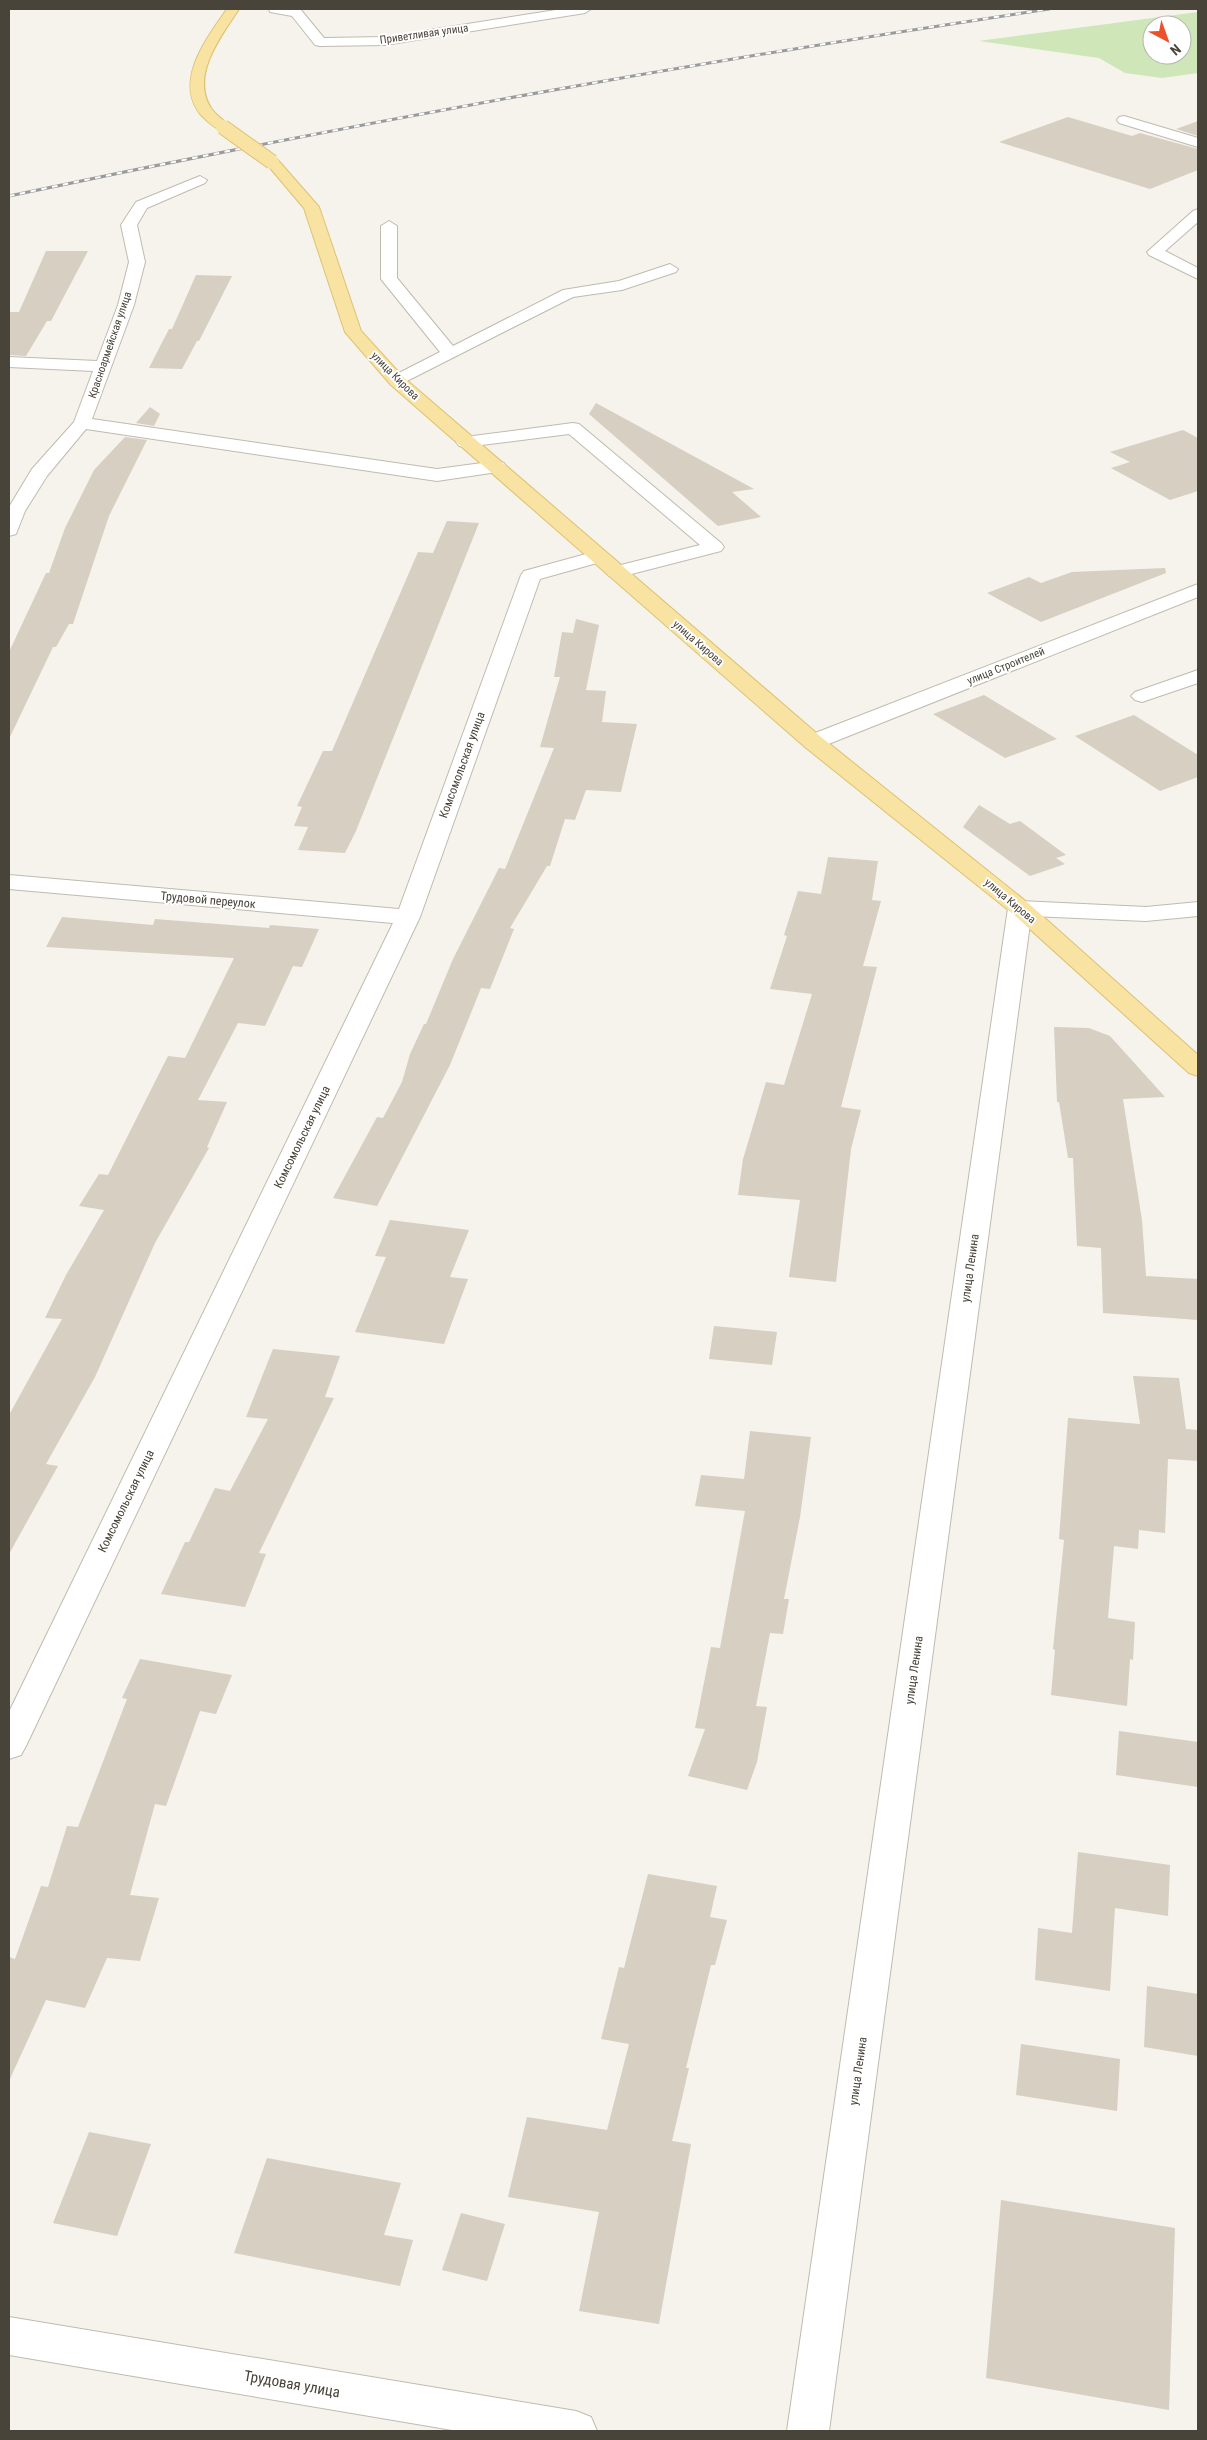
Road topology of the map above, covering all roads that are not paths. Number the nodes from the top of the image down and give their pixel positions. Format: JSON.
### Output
{"nodes":[{"id":1,"x":234,"y":9,"type":"edge"},
{"id":2,"x":275,"y":9,"type":"edge"},
{"id":3,"x":585,"y":9,"type":"edge"},
{"id":4,"x":1124,"y":120,"type":"dead end"},
{"id":5,"x":1198,"y":143,"type":"edge"},
{"id":6,"x":200,"y":180,"type":"dead end"},
{"id":7,"x":1198,"y":214,"type":"edge"},
{"id":8,"x":389,"y":226,"type":"dead end"},
{"id":9,"x":670,"y":269,"type":"dead end"},
{"id":10,"x":1198,"y":274,"type":"edge"},
{"id":11,"x":451,"y":354,"type":"junction"},
{"id":12,"x":9,"y":362,"type":"edge"},
{"id":13,"x":104,"y":366,"type":"junction"},
{"id":14,"x":397,"y":381,"type":"junction"},
{"id":15,"x":82,"y":423,"type":"junction"},
{"id":16,"x":465,"y":442,"type":"junction"},
{"id":17,"x":497,"y":467,"type":"junction"},
{"id":18,"x":39,"y":473,"type":"junction"},
{"id":19,"x":9,"y":484,"type":"edge"},
{"id":20,"x":12,"y":511,"type":"edge"},
{"id":21,"x":9,"y":530,"type":"edge"},
{"id":22,"x":606,"y":564,"type":"junction"},
{"id":23,"x":1198,"y":590,"type":"edge"},
{"id":24,"x":1198,"y":676,"type":"edge"},
{"id":25,"x":1142,"y":696,"type":"dead end"},
{"id":26,"x":813,"y":742,"type":"junction"},
{"id":27,"x":9,"y":882,"type":"edge"},
{"id":28,"x":1020,"y":908,"type":"junction"},
{"id":29,"x":1198,"y":909,"type":"edge"},
{"id":30,"x":408,"y":917,"type":"junction"},
{"id":31,"x":1198,"y":1068,"type":"edge"},
{"id":32,"x":9,"y":1746,"type":"edge"},
{"id":33,"x":9,"y":2336,"type":"edge"},
{"id":34,"x":576,"y":2431,"type":"edge"},
{"id":35,"x":808,"y":2431,"type":"edge"}],
"edges":[{"from":1,"to":14,"type":"main road","name":"улица Кирова","bridge":true},
{"from":2,"to":3,"type":"street","name":"Приветливая улица"},
{"from":4,"to":5,"type":"street"},
{"from":6,"to":13,"type":"street","name":"Красноармейская улица"},
{"from":7,"to":10,"type":"street"},
{"from":8,"to":11,"type":"street"},
{"from":9,"to":11,"type":"street"},
{"from":11,"to":14,"type":"street"},
{"from":12,"to":13,"type":"street"},
{"from":13,"to":15,"type":"street","name":"Красноармейская улица"},
{"from":14,"to":16,"type":"main road","name":"улица Кирова"},
{"from":15,"to":17,"type":"street"},
{"from":15,"to":18,"type":"street","name":"Красноармейская улица"},
{"from":16,"to":17,"type":"main road","name":"улица Кирова"},
{"from":16,"to":22,"type":"street"},
{"from":17,"to":22,"type":"main road","name":"улица Кирова"},
{"from":18,"to":19,"type":"street"},
{"from":18,"to":20,"type":"street","name":"Красноармейская улица"},
{"from":20,"to":21,"type":"street","name":"Красноармейская улица"},
{"from":22,"to":26,"type":"main road","name":"улица Кирова"},
{"from":22,"to":30,"type":"street","name":"Комсомольская улица"},
{"from":23,"to":26,"type":"street","name":"улица Строителей"},
{"from":24,"to":25,"type":"street"},
{"from":26,"to":28,"type":"main road","name":"улица Кирова"},
{"from":27,"to":30,"type":"street","name":"Трудовой переулок"},
{"from":28,"to":29,"type":"street"},
{"from":28,"to":31,"type":"main road","name":"улица Кирова"},
{"from":28,"to":35,"type":"street","name":"улица Ленина"},
{"from":30,"to":32,"type":"street","name":"Комсомольская улица"},
{"from":33,"to":34,"type":"street","name":"Трудовая улица"}]}
